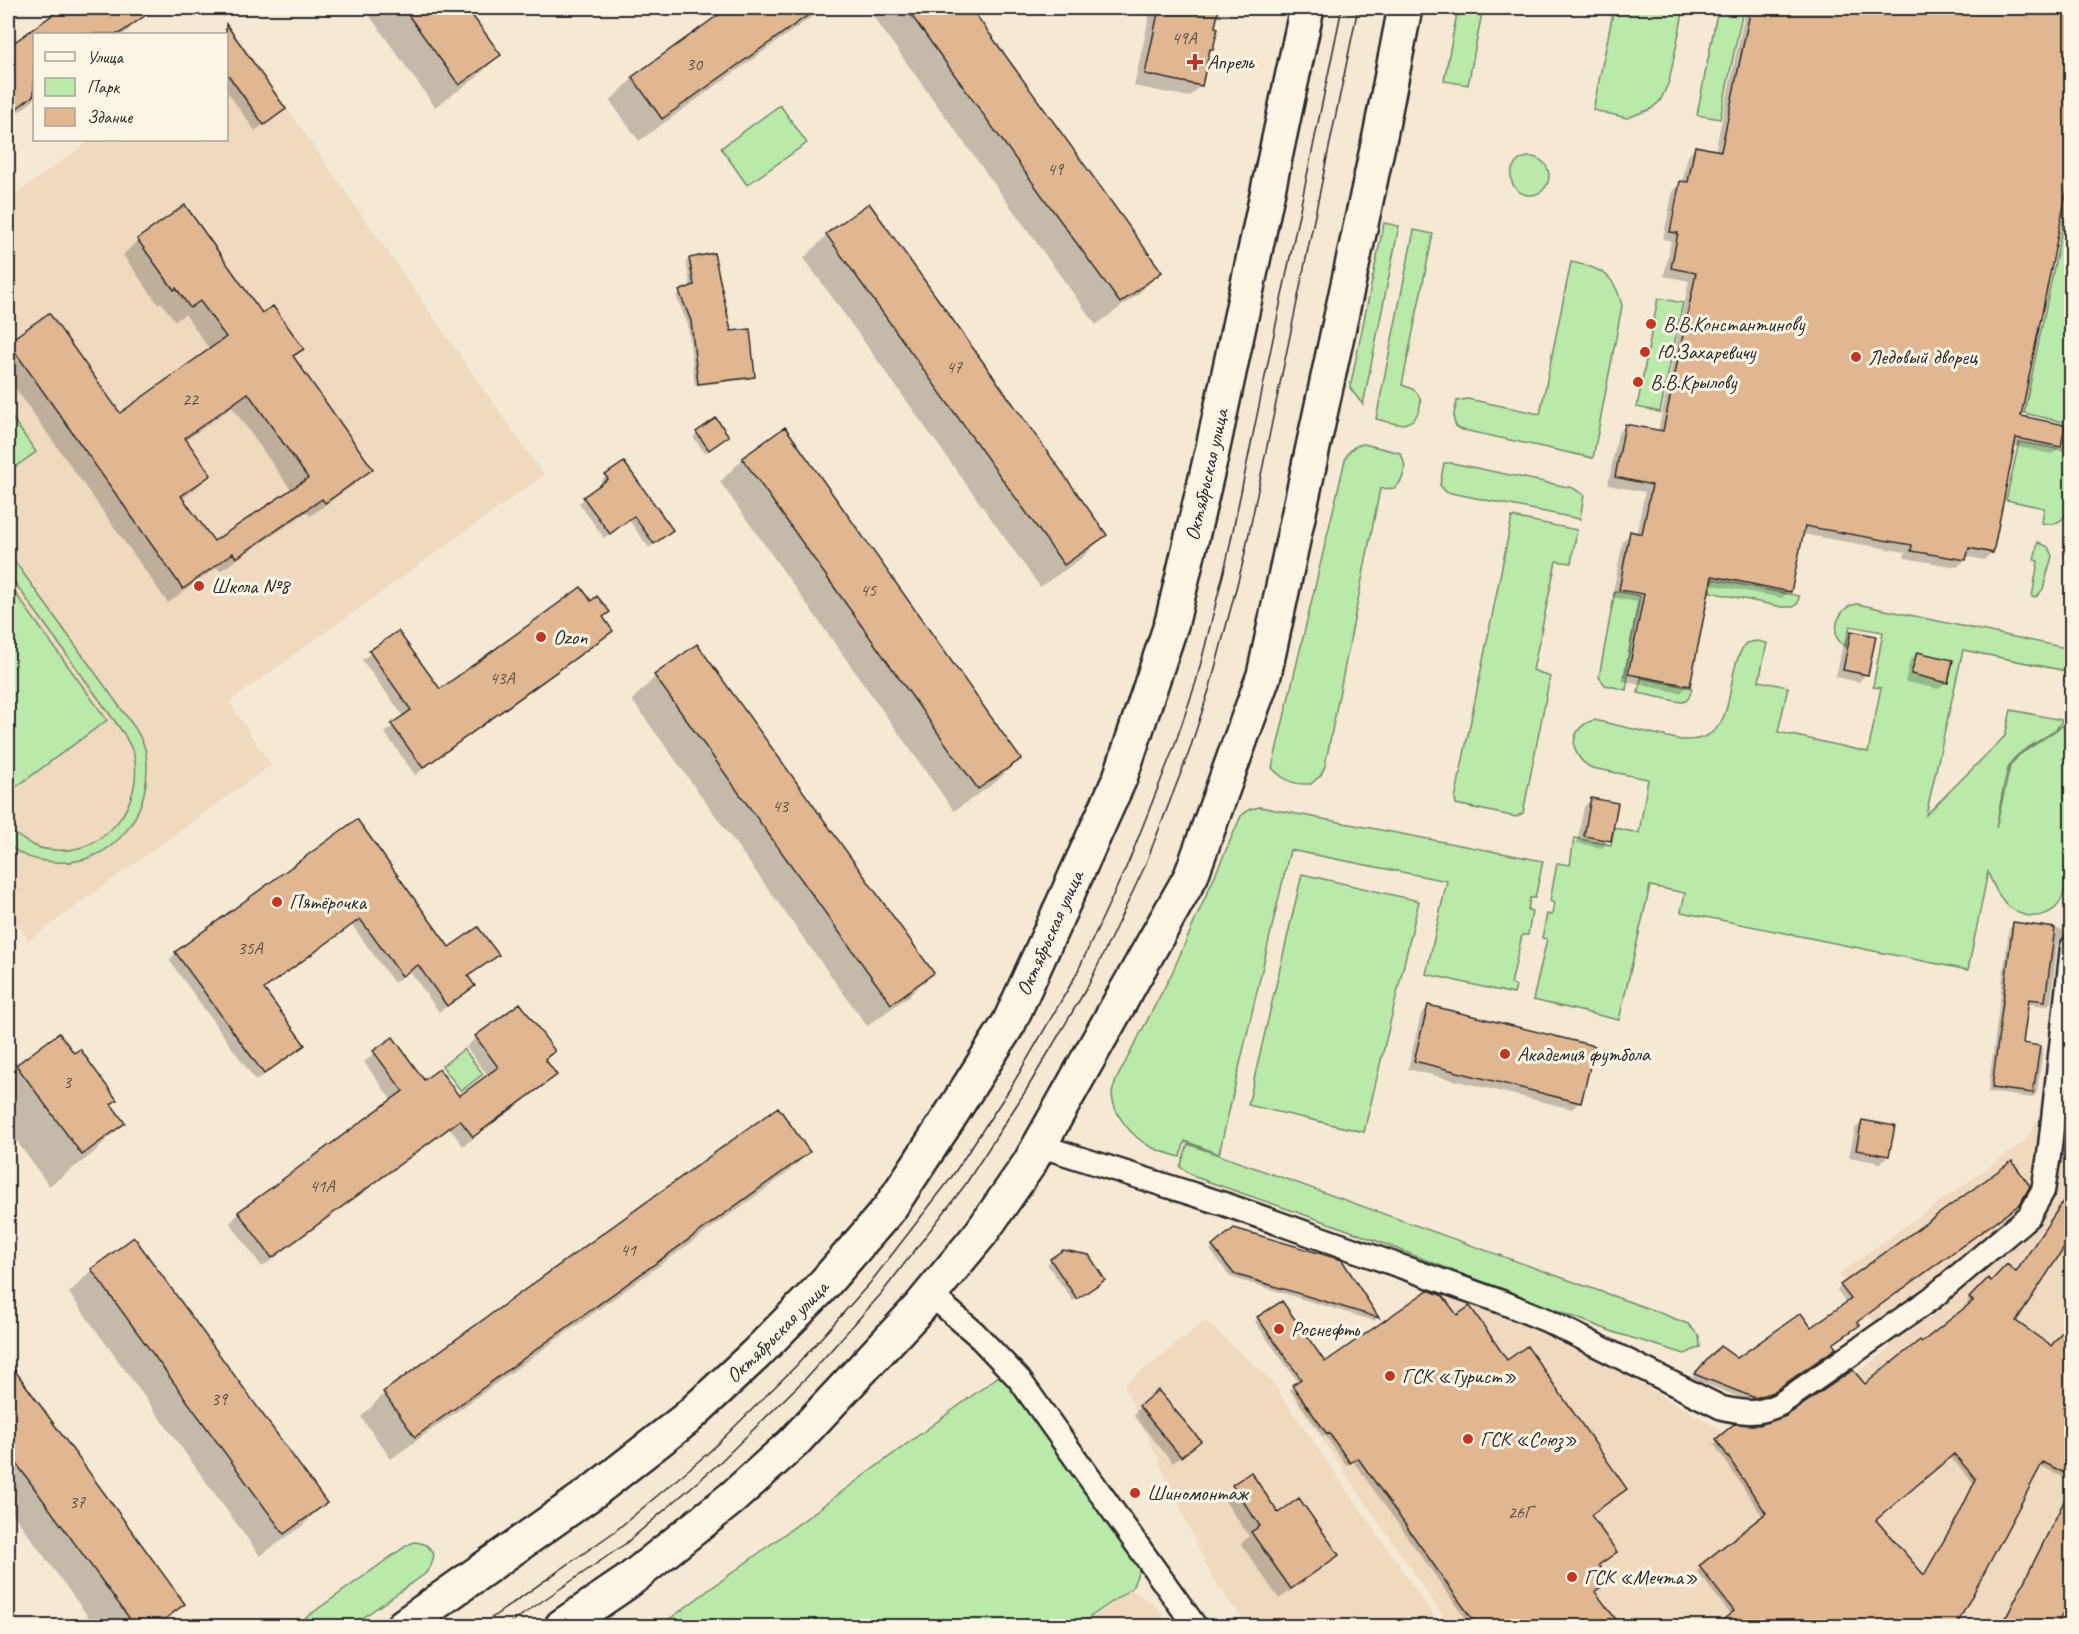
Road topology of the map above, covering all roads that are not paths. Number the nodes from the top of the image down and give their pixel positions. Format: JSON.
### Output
{"nodes":[{"id":1,"x":1307,"y":8,"type":"edge"},
{"id":2,"x":1405,"y":8,"type":"edge"},
{"id":3,"x":2072,"y":947,"type":"edge"},
{"id":4,"x":1041,"y":1146,"type":"junction"},
{"id":5,"x":930,"y":1294,"type":"junction"},
{"id":6,"x":403,"y":1626,"type":"edge"},
{"id":7,"x":562,"y":1626,"type":"edge"},
{"id":8,"x":1195,"y":1626,"type":"edge"}],
"edges":[{"from":1,"to":6,"type":"main road","name":"Октябрьская улица"},
{"from":2,"to":4,"type":"main road"},
{"from":3,"to":4,"type":"street"},
{"from":4,"to":5,"type":"main road"},
{"from":5,"to":7,"type":"main road"},
{"from":5,"to":8,"type":"street"}]}
